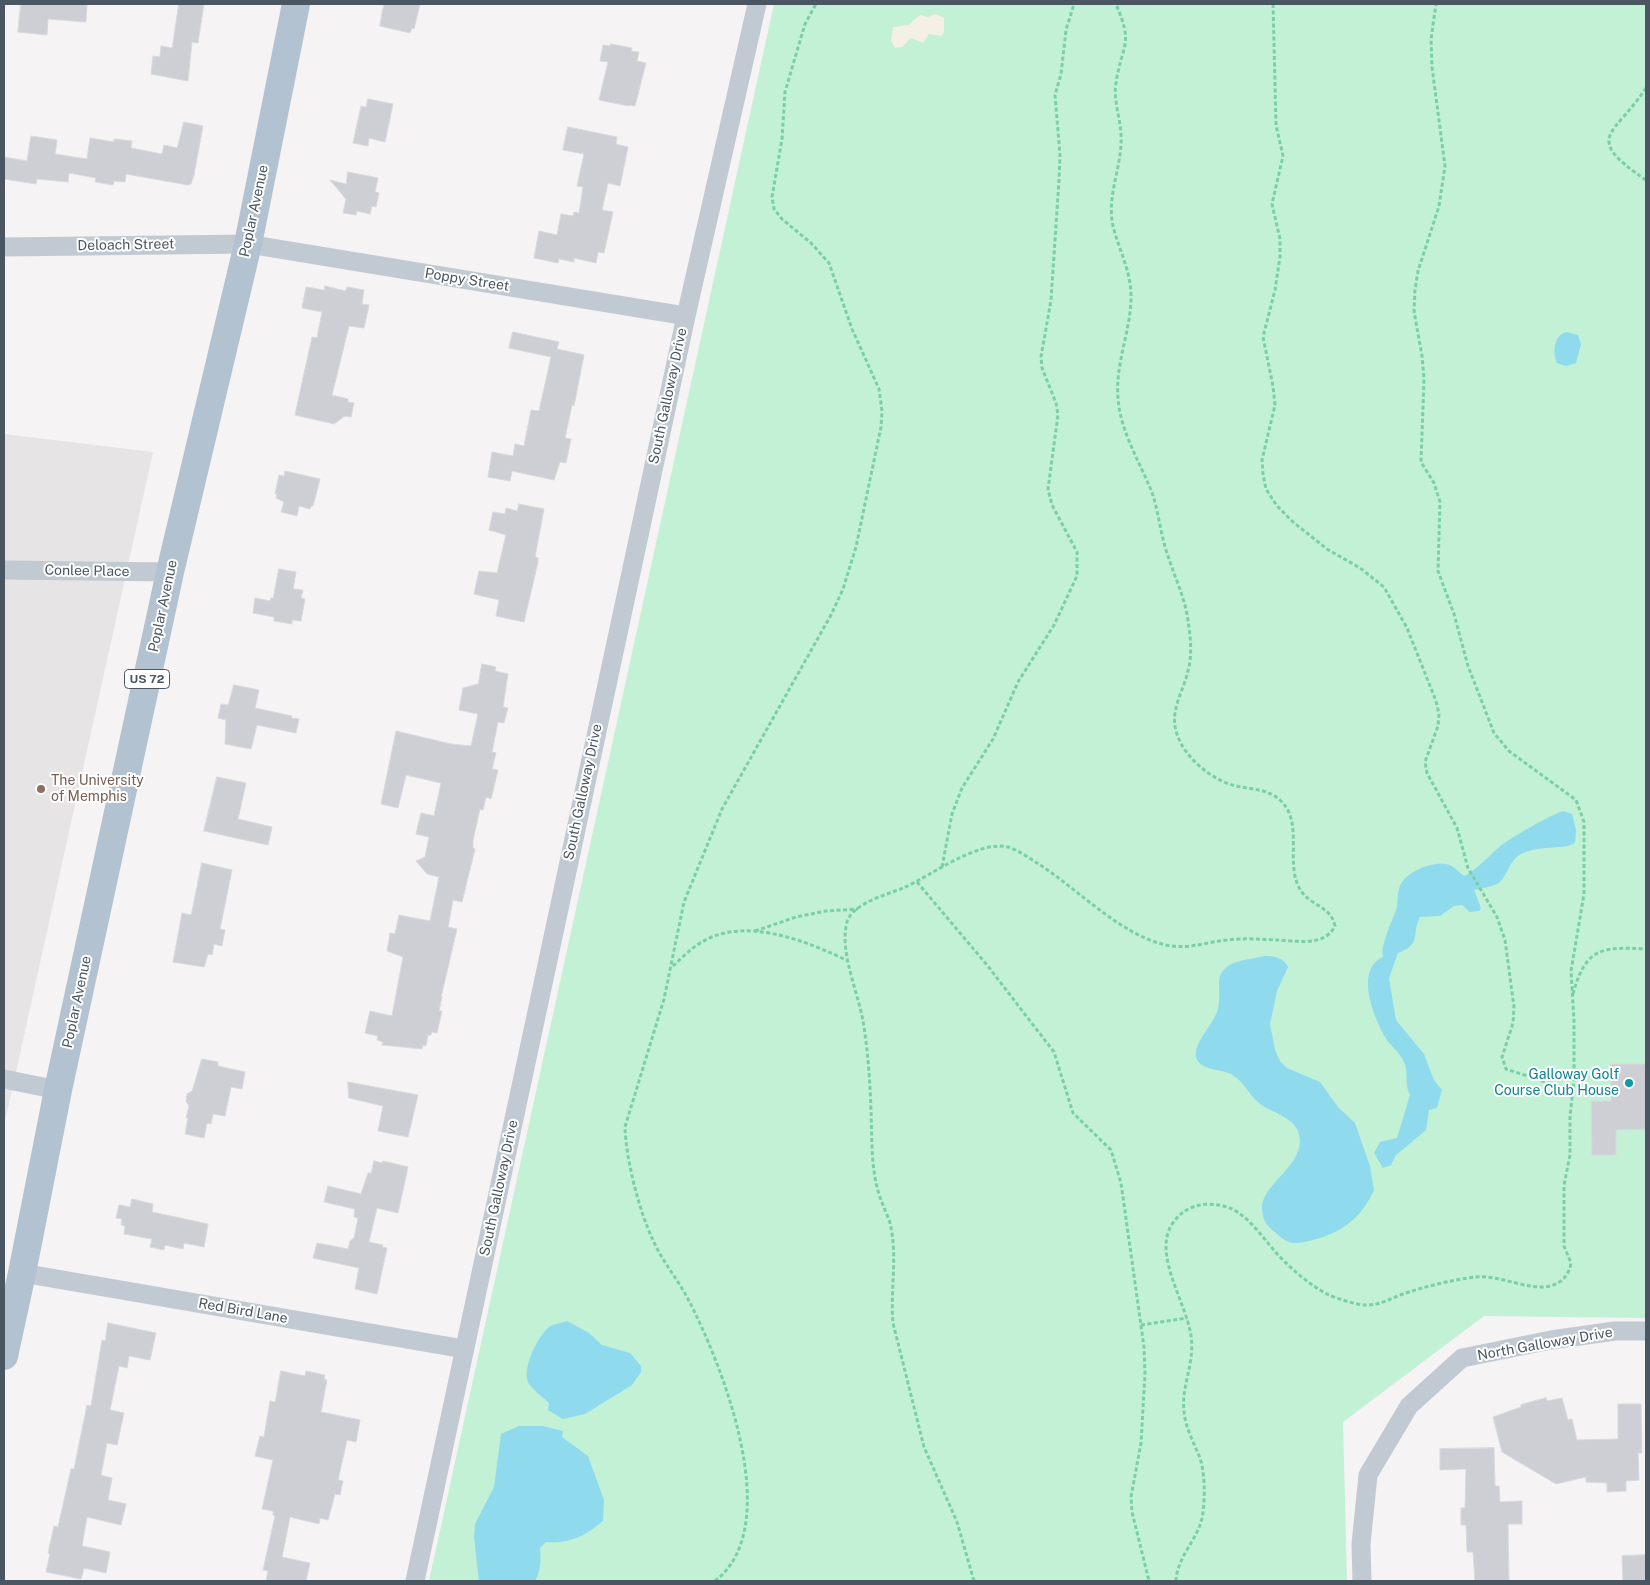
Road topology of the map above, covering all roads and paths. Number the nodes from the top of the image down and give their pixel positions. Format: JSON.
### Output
{"nodes":[{"id":1,"x":296,"y":4,"type":"edge"},
{"id":2,"x":757,"y":4,"type":"edge"},
{"id":3,"x":816,"y":4,"type":"edge"},
{"id":4,"x":1074,"y":4,"type":"edge"},
{"id":5,"x":1116,"y":4,"type":"edge"},
{"id":6,"x":1273,"y":4,"type":"edge"},
{"id":7,"x":1436,"y":4,"type":"edge"},
{"id":8,"x":1646,"y":88,"type":"edge"},
{"id":9,"x":1646,"y":180,"type":"edge"},
{"id":10,"x":248,"y":244,"type":"junction"},
{"id":11,"x":4,"y":247,"type":"edge"},
{"id":12,"x":686,"y":316,"type":"junction"},
{"id":13,"x":4,"y":570,"type":"edge"},
{"id":14,"x":170,"y":572,"type":"junction"},
{"id":15,"x":942,"y":868,"type":"junction"},
{"id":16,"x":916,"y":882,"type":"junction"},
{"id":17,"x":859,"y":909,"type":"junction"},
{"id":18,"x":753,"y":932,"type":"junction"},
{"id":19,"x":1646,"y":949,"type":"edge"},
{"id":20,"x":849,"y":961,"type":"junction"},
{"id":21,"x":672,"y":968,"type":"junction"},
{"id":22,"x":1573,"y":997,"type":"junction"},
{"id":23,"x":4,"y":1079,"type":"edge"},
{"id":24,"x":58,"y":1090,"type":"junction"},
{"id":25,"x":1573,"y":1091,"type":"junction"},
{"id":26,"x":22,"y":1273,"type":"junction"},
{"id":27,"x":1187,"y":1318,"type":"junction"},
{"id":28,"x":1141,"y":1325,"type":"junction"},
{"id":29,"x":1646,"y":1331,"type":"edge"},
{"id":30,"x":464,"y":1349,"type":"junction"},
{"id":31,"x":4,"y":1356,"type":"edge"},
{"id":32,"x":415,"y":1581,"type":"edge"},
{"id":33,"x":715,"y":1581,"type":"edge"},
{"id":34,"x":974,"y":1581,"type":"edge"},
{"id":35,"x":1149,"y":1581,"type":"edge"},
{"id":36,"x":1176,"y":1581,"type":"edge"},
{"id":37,"x":1362,"y":1581,"type":"edge"}],
"edges":[{"from":1,"to":10,"type":"main road","name":"Poplar Avenue","number":"US 72"},
{"from":2,"to":12,"type":"street","name":"South Galloway Drive"},
{"from":3,"to":21,"type":"path"},
{"from":4,"to":15,"type":"path"},
{"from":5,"to":15,"type":"path"},
{"from":6,"to":25,"type":"path"},
{"from":7,"to":22,"type":"path"},
{"from":8,"to":9,"type":"path"},
{"from":10,"to":11,"type":"street","name":"Deloach Street"},
{"from":10,"to":12,"type":"street","name":"Poppy Street"},
{"from":10,"to":14,"type":"main road","name":"Poplar Avenue","number":"US 72"},
{"from":12,"to":30,"type":"street","name":"South Galloway Drive"},
{"from":13,"to":14,"type":"street","name":"Conlee Place"},
{"from":14,"to":24,"type":"main road","name":"Poplar Avenue","number":"US 72"},
{"from":15,"to":16,"type":"path"},
{"from":16,"to":17,"type":"path"},
{"from":16,"to":28,"type":"path"},
{"from":17,"to":18,"type":"path"},
{"from":17,"to":20,"type":"path"},
{"from":18,"to":20,"type":"path"},
{"from":18,"to":21,"type":"path"},
{"from":19,"to":22,"type":"path"},
{"from":20,"to":34,"type":"path"},
{"from":21,"to":33,"type":"path"},
{"from":22,"to":25,"type":"path"},
{"from":23,"to":24,"type":"street"},
{"from":24,"to":26,"type":"main road","name":"Poplar Avenue","number":"US 72"},
{"from":25,"to":27,"type":"path"},
{"from":26,"to":30,"type":"street","name":"Red Bird Lane"},
{"from":26,"to":31,"type":"main road","name":"Poplar Avenue","number":"US 72"},
{"from":27,"to":28,"type":"path"},
{"from":27,"to":36,"type":"path"},
{"from":28,"to":35,"type":"path"},
{"from":29,"to":37,"type":"street","name":"North Galloway Drive"},
{"from":30,"to":32,"type":"street","name":"South Galloway Drive"}]}
